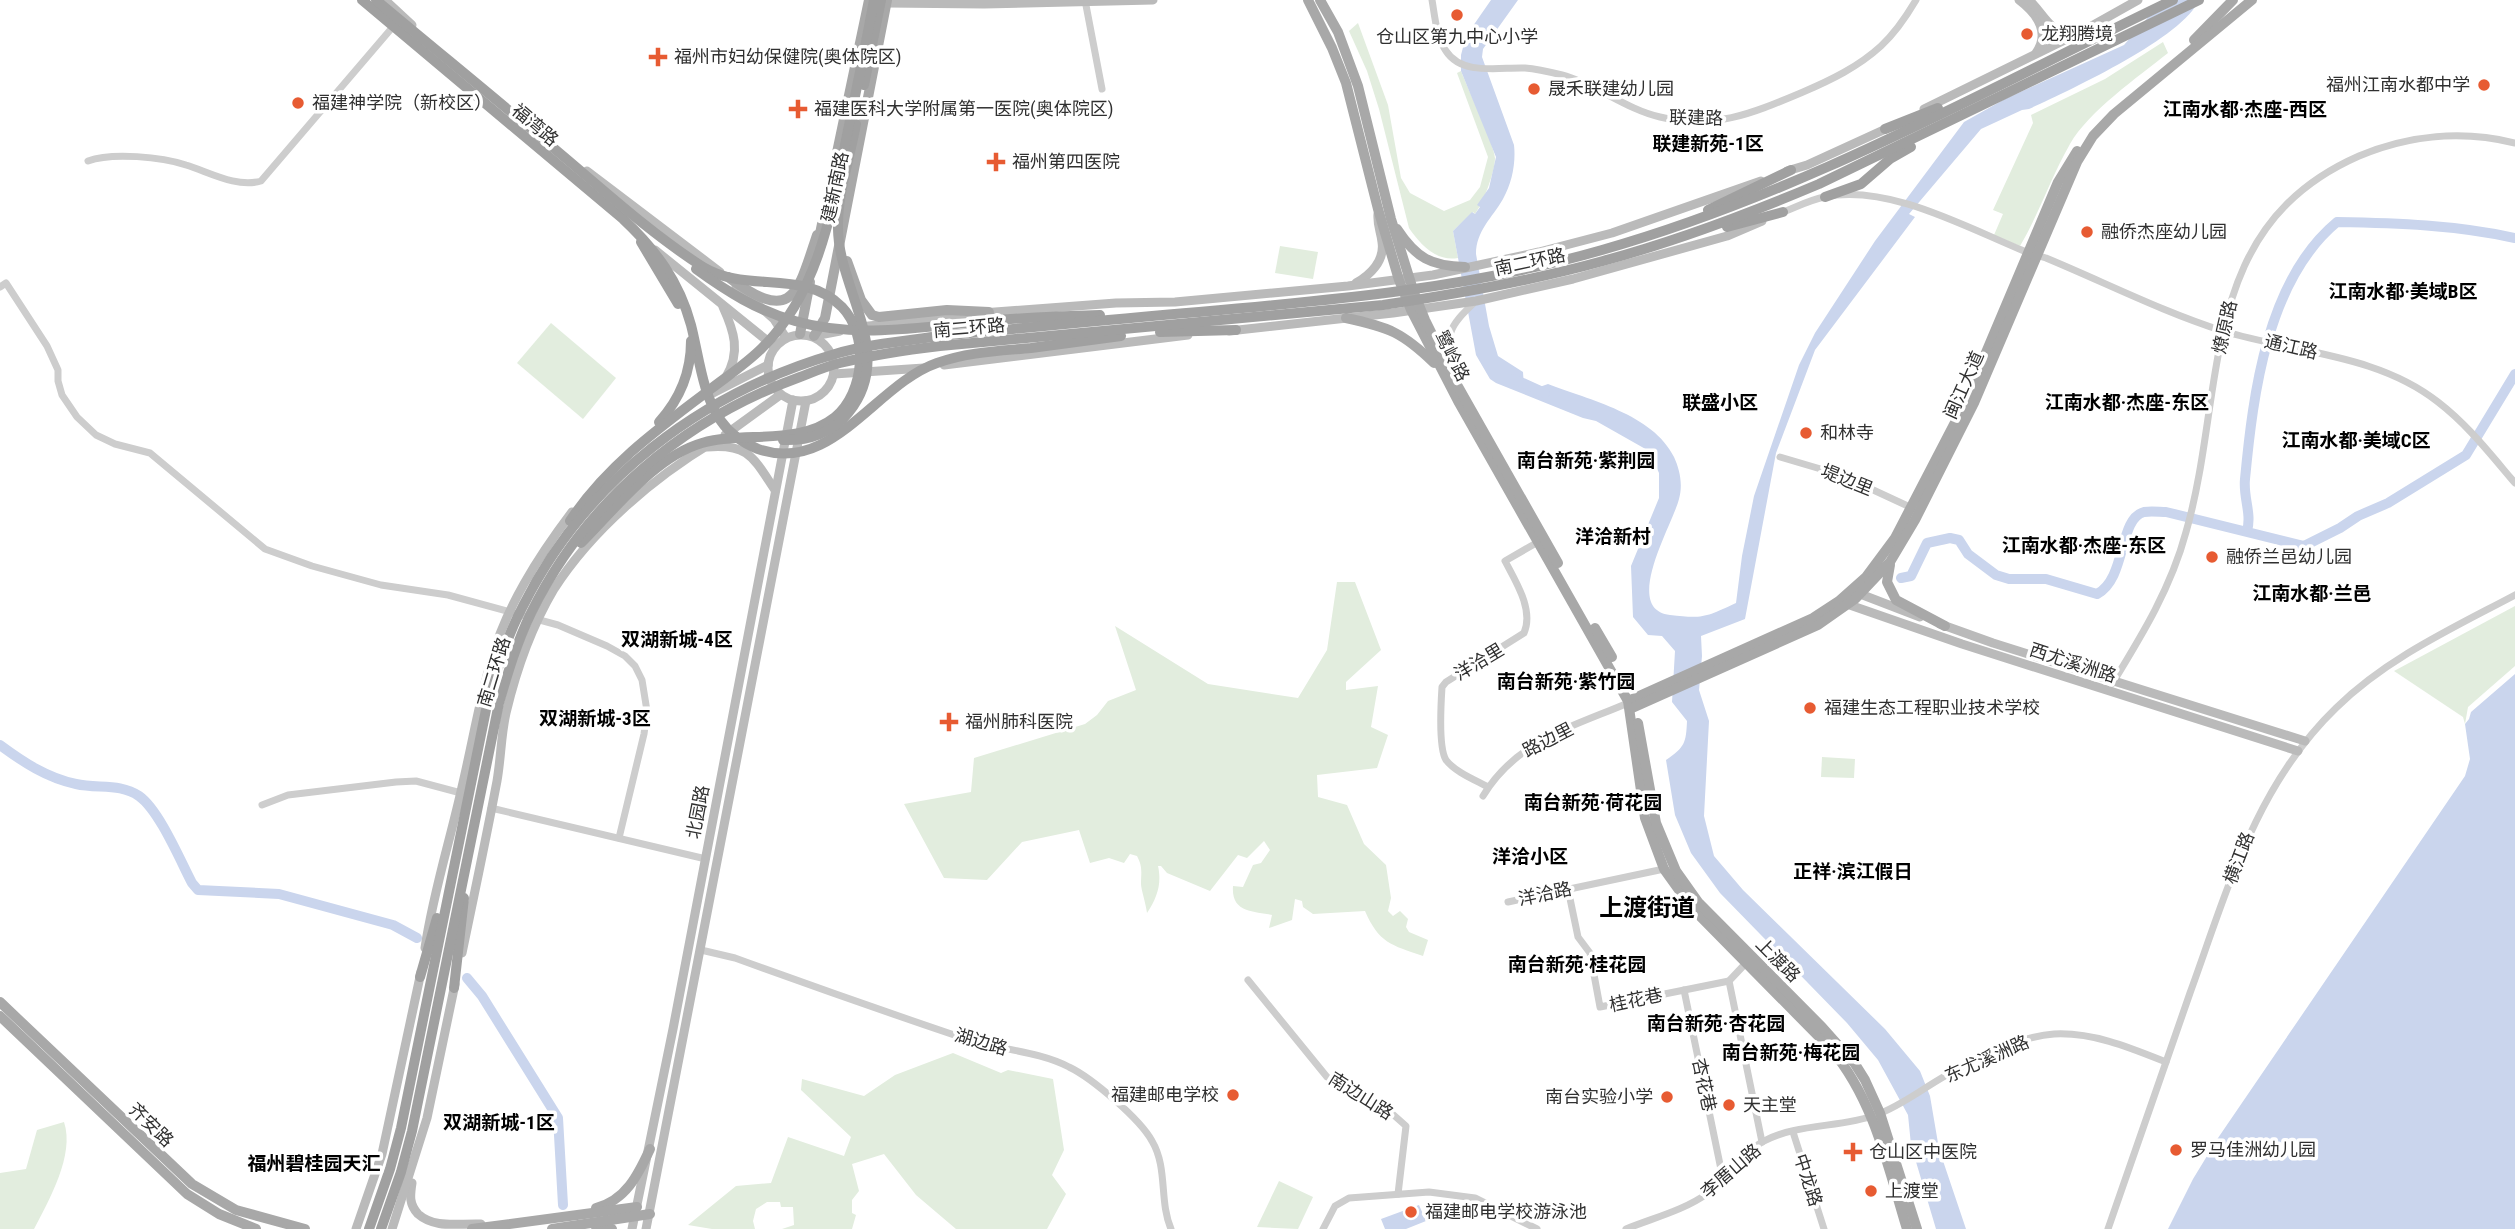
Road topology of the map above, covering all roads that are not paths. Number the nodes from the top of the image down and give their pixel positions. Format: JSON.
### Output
{"nodes":[{"id":1,"x":355,"y":0,"type":"edge"},
{"id":2,"x":362,"y":0,"type":"edge"},
{"id":3,"x":376,"y":0,"type":"edge"},
{"id":4,"x":385,"y":0,"type":"edge"},
{"id":5,"x":869,"y":0,"type":"edge"},
{"id":6,"x":874,"y":0,"type":"edge"},
{"id":7,"x":1153,"y":0,"type":"edge"},
{"id":8,"x":1432,"y":0,"type":"edge"},
{"id":9,"x":1916,"y":0,"type":"edge"},
{"id":10,"x":2019,"y":0,"type":"edge"},
{"id":11,"x":2029,"y":0,"type":"edge"},
{"id":12,"x":2138,"y":0,"type":"edge"},
{"id":13,"x":2173,"y":0,"type":"edge"},
{"id":14,"x":2199,"y":0,"type":"edge"},
{"id":15,"x":2233,"y":0,"type":"edge"},
{"id":16,"x":2252,"y":0,"type":"edge"},
{"id":17,"x":885,"y":1,"type":"edge"},
{"id":18,"x":1086,"y":1,"type":"edge"},
{"id":19,"x":1314,"y":1,"type":"edge"},
{"id":20,"x":391,"y":29,"type":"junction"},
{"id":21,"x":2075,"y":35,"type":"junction"},
{"id":22,"x":2036,"y":53,"type":"junction"},
{"id":23,"x":1102,"y":89,"type":"dead end"},
{"id":24,"x":1969,"y":100,"type":"junction"},
{"id":25,"x":1973,"y":110,"type":"junction"},
{"id":26,"x":1885,"y":129,"type":"junction"},
{"id":27,"x":2515,"y":143,"type":"edge"},
{"id":28,"x":88,"y":160,"type":"dead end"},
{"id":29,"x":1791,"y":170,"type":"junction"},
{"id":30,"x":1825,"y":197,"type":"junction"},
{"id":31,"x":847,"y":204,"type":"junction"},
{"id":32,"x":825,"y":208,"type":"junction"},
{"id":33,"x":1378,"y":209,"type":"junction"},
{"id":34,"x":1783,"y":212,"type":"junction"},
{"id":35,"x":627,"y":216,"type":"junction"},
{"id":36,"x":1391,"y":219,"type":"junction"},
{"id":37,"x":657,"y":234,"type":"junction"},
{"id":38,"x":1664,"y":237,"type":"junction"},
{"id":39,"x":2033,"y":254,"type":"junction"},
{"id":40,"x":1465,"y":267,"type":"junction"},
{"id":41,"x":717,"y":269,"type":"junction"},
{"id":42,"x":1404,"y":279,"type":"junction"},
{"id":43,"x":1348,"y":286,"type":"junction"},
{"id":44,"x":0,"y":287,"type":"edge"},
{"id":45,"x":1476,"y":301,"type":"junction"},
{"id":46,"x":722,"y":306,"type":"junction"},
{"id":47,"x":1296,"y":309,"type":"junction"},
{"id":48,"x":1416,"y":310,"type":"junction"},
{"id":49,"x":989,"y":312,"type":"junction"},
{"id":50,"x":1346,"y":318,"type":"junction"},
{"id":51,"x":1189,"y":323,"type":"junction"},
{"id":52,"x":1236,"y":330,"type":"junction"},
{"id":53,"x":2222,"y":330,"type":"junction"},
{"id":54,"x":1151,"y":332,"type":"junction"},
{"id":55,"x":800,"y":334,"type":"junction"},
{"id":56,"x":814,"y":336,"type":"junction"},
{"id":57,"x":940,"y":336,"type":"junction"},
{"id":58,"x":786,"y":338,"type":"junction"},
{"id":59,"x":775,"y":347,"type":"junction"},
{"id":60,"x":768,"y":365,"type":"junction"},
{"id":61,"x":1441,"y":370,"type":"junction"},
{"id":62,"x":834,"y":374,"type":"junction"},
{"id":63,"x":1456,"y":383,"type":"junction"},
{"id":64,"x":719,"y":388,"type":"junction"},
{"id":65,"x":780,"y":394,"type":"junction"},
{"id":66,"x":793,"y":400,"type":"junction"},
{"id":67,"x":806,"y":401,"type":"junction"},
{"id":68,"x":748,"y":437,"type":"junction"},
{"id":69,"x":643,"y":440,"type":"junction"},
{"id":70,"x":705,"y":447,"type":"junction"},
{"id":71,"x":1780,"y":457,"type":"dead end"},
{"id":72,"x":634,"y":468,"type":"junction"},
{"id":73,"x":2515,"y":483,"type":"edge"},
{"id":74,"x":775,"y":490,"type":"junction"},
{"id":75,"x":1912,"y":508,"type":"junction"},
{"id":76,"x":1538,"y":542,"type":"junction"},
{"id":77,"x":1891,"y":562,"type":"junction"},
{"id":78,"x":1857,"y":592,"type":"junction"},
{"id":79,"x":2515,"y":595,"type":"edge"},
{"id":80,"x":1844,"y":603,"type":"junction"},
{"id":81,"x":1945,"y":626,"type":"junction"},
{"id":82,"x":2113,"y":681,"type":"junction"},
{"id":83,"x":2107,"y":691,"type":"junction"},
{"id":84,"x":1631,"y":704,"type":"junction"},
{"id":85,"x":2305,"y":741,"type":"junction"},
{"id":86,"x":2298,"y":751,"type":"junction"},
{"id":87,"x":1488,"y":787,"type":"junction"},
{"id":88,"x":461,"y":793,"type":"junction"},
{"id":89,"x":1483,"y":796,"type":"dead end"},
{"id":90,"x":262,"y":805,"type":"dead end"},
{"id":91,"x":491,"y":808,"type":"junction"},
{"id":92,"x":619,"y":838,"type":"junction"},
{"id":93,"x":456,"y":850,"type":"junction"},
{"id":94,"x":468,"y":853,"type":"junction"},
{"id":95,"x":706,"y":859,"type":"junction"},
{"id":96,"x":1664,"y":869,"type":"junction"},
{"id":97,"x":1568,"y":889,"type":"junction"},
{"id":98,"x":1508,"y":902,"type":"dead end"},
{"id":99,"x":701,"y":950,"type":"junction"},
{"id":100,"x":1746,"y":963,"type":"junction"},
{"id":101,"x":420,"y":977,"type":"junction"},
{"id":102,"x":1248,"y":979,"type":"dead end"},
{"id":103,"x":1729,"y":981,"type":"junction"},
{"id":104,"x":454,"y":988,"type":"junction"},
{"id":105,"x":1684,"y":990,"type":"junction"},
{"id":106,"x":0,"y":1002,"type":"edge"},
{"id":107,"x":0,"y":1016,"type":"edge"},
{"id":108,"x":426,"y":1032,"type":"junction"},
{"id":109,"x":2166,"y":1062,"type":"junction"},
{"id":110,"x":1876,"y":1115,"type":"junction"},
{"id":111,"x":1793,"y":1132,"type":"junction"},
{"id":112,"x":1762,"y":1142,"type":"junction"},
{"id":113,"x":650,"y":1149,"type":"junction"},
{"id":114,"x":418,"y":1150,"type":"junction"},
{"id":115,"x":1723,"y":1180,"type":"junction"},
{"id":116,"x":1398,"y":1194,"type":"junction"},
{"id":117,"x":651,"y":1210,"type":"junction"},
{"id":118,"x":636,"y":1211,"type":"junction"},
{"id":119,"x":571,"y":1215,"type":"junction"},
{"id":120,"x":554,"y":1225,"type":"edge"},
{"id":121,"x":493,"y":1226,"type":"junction"},
{"id":122,"x":571,"y":1226,"type":"junction"},
{"id":123,"x":256,"y":1229,"type":"edge"},
{"id":124,"x":305,"y":1229,"type":"edge"},
{"id":125,"x":356,"y":1229,"type":"edge"},
{"id":126,"x":369,"y":1229,"type":"edge"},
{"id":127,"x":381,"y":1229,"type":"edge"},
{"id":128,"x":392,"y":1229,"type":"edge"},
{"id":129,"x":472,"y":1229,"type":"edge"},
{"id":130,"x":612,"y":1229,"type":"edge"},
{"id":131,"x":632,"y":1229,"type":"edge"},
{"id":132,"x":646,"y":1229,"type":"edge"},
{"id":133,"x":1171,"y":1229,"type":"edge"},
{"id":134,"x":1324,"y":1229,"type":"edge"},
{"id":135,"x":1538,"y":1229,"type":"edge"},
{"id":136,"x":1626,"y":1229,"type":"edge"},
{"id":137,"x":1824,"y":1229,"type":"edge"},
{"id":138,"x":1908,"y":1229,"type":"edge"},
{"id":139,"x":1917,"y":1229,"type":"edge"},
{"id":140,"x":2108,"y":1229,"type":"edge"}],
"edges":[{"from":1,"to":20,"type":"main road"},
{"from":2,"to":35,"type":"highway","name":"福湾路"},
{"from":3,"to":35,"type":"highway","name":"福湾路"},
{"from":4,"to":41,"type":"main road"},
{"from":5,"to":32,"type":"main road","name":"建新南路"},
{"from":6,"to":69,"type":"highway"},
{"from":7,"to":18,"type":"main road"},
{"from":8,"to":9,"type":"street","name":"联建路"},
{"from":10,"to":22,"type":"main road"},
{"from":11,"to":21,"type":"main road"},
{"from":12,"to":21,"type":"main road"},
{"from":13,"to":24,"type":"highway","name":"南二环路"},
{"from":14,"to":25,"type":"highway","name":"南二环路"},
{"from":15,"to":39,"type":"main road","name":"闽江大道"},
{"from":16,"to":39,"type":"main road","name":"闽江大道"},
{"from":17,"to":18,"type":"main road"},
{"from":17,"to":31,"type":"main road","name":"建新南路"},
{"from":17,"to":68,"type":"highway"},
{"from":18,"to":23,"type":"street"},
{"from":19,"to":33,"type":"main road","name":"鹭岭路"},
{"from":19,"to":36,"type":"main road","name":"鹭岭路"},
{"from":20,"to":28,"type":"street"},
{"from":20,"to":46,"type":"main road"},
{"from":21,"to":22,"type":"main road"},
{"from":22,"to":26,"type":"main road"},
{"from":24,"to":26,"type":"highway"},
{"from":24,"to":38,"type":"highway","name":"南二环路"},
{"from":25,"to":30,"type":"highway"},
{"from":25,"to":38,"type":"highway","name":"南二环路"},
{"from":26,"to":29,"type":"main road"},
{"from":27,"to":53,"type":"street","name":"燎原路"},
{"from":29,"to":38,"type":"highway"},
{"from":29,"to":40,"type":"main road"},
{"from":30,"to":34,"type":"street","name":"通江路"},
{"from":30,"to":39,"type":"street","name":"通江路"},
{"from":31,"to":49,"type":"main road"},
{"from":31,"to":56,"type":"main road","name":"建新南路"},
{"from":32,"to":41,"type":"main road"},
{"from":32,"to":55,"type":"main road","name":"建新南路"},
{"from":33,"to":42,"type":"main road","name":"鹭岭路"},
{"from":33,"to":43,"type":"main road"},
{"from":34,"to":38,"type":"highway"},
{"from":34,"to":45,"type":"main road"},
{"from":35,"to":37,"type":"highway"},
{"from":35,"to":54,"type":"highway"},
{"from":35,"to":69,"type":"highway"},
{"from":36,"to":40,"type":"main road"},
{"from":36,"to":42,"type":"main road","name":"鹭岭路"},
{"from":37,"to":57,"type":"highway"},
{"from":37,"to":68,"type":"highway"},
{"from":38,"to":47,"type":"highway","name":"南二环路"},
{"from":39,"to":53,"type":"street","name":"通江路"},
{"from":39,"to":75,"type":"main road","name":"闽江大道"},
{"from":39,"to":77,"type":"main road","name":"闽江大道"},
{"from":40,"to":42,"type":"main road"},
{"from":41,"to":58,"type":"main road"},
{"from":42,"to":43,"type":"main road"},
{"from":42,"to":48,"type":"main road","name":"鹭岭路"},
{"from":43,"to":49,"type":"main road"},
{"from":44,"to":92,"type":"street"},
{"from":45,"to":48,"type":"main road"},
{"from":45,"to":63,"type":"street"},
{"from":46,"to":59,"type":"main road"},
{"from":46,"to":64,"type":"main road"},
{"from":47,"to":51,"type":"highway","name":"南二环路"},
{"from":47,"to":57,"type":"highway","name":"南二环路"},
{"from":48,"to":50,"type":"main road"},
{"from":48,"to":61,"type":"main road","name":"鹭岭路"},
{"from":48,"to":63,"type":"main road","name":"鹭岭路"},
{"from":49,"to":56,"type":"main road"},
{"from":50,"to":52,"type":"main road"},
{"from":50,"to":61,"type":"main road"},
{"from":51,"to":54,"type":"highway"},
{"from":51,"to":57,"type":"highway","name":"南二环路"},
{"from":52,"to":54,"type":"highway"},
{"from":52,"to":62,"type":"main road"},
{"from":53,"to":73,"type":"street","name":"通江路"},
{"from":53,"to":82,"type":"street","name":"燎原路"},
{"from":55,"to":56,"type":"main road"},
{"from":55,"to":58,"type":"main road"},
{"from":56,"to":62,"type":"main road"},
{"from":57,"to":72,"type":"highway","name":"南二环路"},
{"from":58,"to":59,"type":"main road"},
{"from":59,"to":60,"type":"main road"},
{"from":60,"to":64,"type":"main road"},
{"from":60,"to":65,"type":"main road"},
{"from":61,"to":76,"type":"main road","name":"鹭岭路"},
{"from":62,"to":67,"type":"main road"},
{"from":63,"to":84,"type":"main road","name":"鹭岭路"},
{"from":64,"to":88,"type":"main road"},
{"from":65,"to":66,"type":"main road"},
{"from":65,"to":70,"type":"main road"},
{"from":66,"to":67,"type":"main road"},
{"from":66,"to":74,"type":"main road","name":"北园路"},
{"from":67,"to":99,"type":"main road","name":"北园路"},
{"from":68,"to":72,"type":"highway"},
{"from":69,"to":72,"type":"highway"},
{"from":70,"to":74,"type":"main road"},
{"from":70,"to":91,"type":"main road"},
{"from":71,"to":75,"type":"street","name":"堤边里"},
{"from":72,"to":93,"type":"highway","name":"南二环路"},
{"from":72,"to":94,"type":"highway","name":"南二环路"},
{"from":74,"to":95,"type":"main road","name":"北园路"},
{"from":75,"to":78,"type":"main road","name":"闽江大道"},
{"from":76,"to":84,"type":"main road","name":"鹭岭路"},
{"from":76,"to":87,"type":"street","name":"洋洽里"},
{"from":77,"to":78,"type":"main road","name":"闽江大道"},
{"from":77,"to":81,"type":"main road"},
{"from":78,"to":80,"type":"main road","name":"闽江大道"},
{"from":78,"to":81,"type":"main road","name":"西尤溪洲路"},
{"from":79,"to":85,"type":"street","name":"横江路"},
{"from":80,"to":83,"type":"main road","name":"西尤溪洲路"},
{"from":80,"to":84,"type":"main road","name":"闽江大道"},
{"from":81,"to":82,"type":"main road","name":"西尤溪洲路"},
{"from":82,"to":83,"type":"street","name":"燎原路"},
{"from":82,"to":85,"type":"main road","name":"西尤溪洲路"},
{"from":83,"to":86,"type":"main road","name":"西尤溪洲路"},
{"from":84,"to":87,"type":"street","name":"路边里"},
{"from":84,"to":96,"type":"main road","name":"上渡路"},
{"from":84,"to":110,"type":"main road","name":"上渡路"},
{"from":85,"to":86,"type":"street","name":"横江路"},
{"from":86,"to":109,"type":"street","name":"横江路"},
{"from":87,"to":89,"type":"street","name":"路边里"},
{"from":88,"to":90,"type":"street"},
{"from":88,"to":101,"type":"main road"},
{"from":91,"to":92,"type":"street"},
{"from":91,"to":104,"type":"main road"},
{"from":92,"to":95,"type":"street"},
{"from":93,"to":101,"type":"highway"},
{"from":93,"to":108,"type":"highway","name":"南二环路"},
{"from":94,"to":104,"type":"highway"},
{"from":94,"to":108,"type":"highway","name":"南二环路"},
{"from":95,"to":113,"type":"main road","name":"北园路"},
{"from":96,"to":97,"type":"street","name":"洋洽路"},
{"from":96,"to":100,"type":"main road","name":"上渡路"},
{"from":97,"to":98,"type":"street","name":"洋洽路"},
{"from":97,"to":105,"type":"street","name":"桂花巷"},
{"from":99,"to":117,"type":"main road","name":"北园路"},
{"from":99,"to":133,"type":"street","name":"湖边路"},
{"from":100,"to":103,"type":"street"},
{"from":100,"to":110,"type":"main road","name":"上渡路"},
{"from":101,"to":125,"type":"main road"},
{"from":102,"to":116,"type":"street","name":"南边山路"},
{"from":103,"to":105,"type":"street","name":"桂花巷"},
{"from":103,"to":112,"type":"street"},
{"from":104,"to":114,"type":"main road"},
{"from":105,"to":115,"type":"street","name":"杏花巷"},
{"from":106,"to":124,"type":"main road","name":"齐安路"},
{"from":107,"to":123,"type":"main road","name":"齐安路"},
{"from":108,"to":126,"type":"highway","name":"南二环路"},
{"from":108,"to":127,"type":"highway","name":"南二环路"},
{"from":109,"to":110,"type":"street","name":"东尤溪洲路"},
{"from":109,"to":140,"type":"street","name":"横江路"},
{"from":110,"to":111,"type":"street","name":"李厝山路"},
{"from":110,"to":138,"type":"main road","name":"上渡路"},
{"from":110,"to":139,"type":"main road","name":"上渡路"},
{"from":111,"to":112,"type":"street","name":"李厝山路"},
{"from":111,"to":137,"type":"street","name":"中龙路"},
{"from":112,"to":115,"type":"street","name":"李厝山路"},
{"from":113,"to":118,"type":"main road","name":"北园路"},
{"from":113,"to":119,"type":"main road"},
{"from":114,"to":121,"type":"main road"},
{"from":114,"to":128,"type":"main road"},
{"from":115,"to":136,"type":"street","name":"李厝山路"},
{"from":116,"to":134,"type":"street"},
{"from":116,"to":135,"type":"street"},
{"from":117,"to":118,"type":"main road"},
{"from":117,"to":132,"type":"main road","name":"北园路"},
{"from":118,"to":119,"type":"main road"},
{"from":118,"to":122,"type":"main road"},
{"from":118,"to":131,"type":"main road","name":"北园路"},
{"from":119,"to":120,"type":"main road"},
{"from":120,"to":121,"type":"main road"},
{"from":120,"to":122,"type":"main road"},
{"from":121,"to":129,"type":"main road"},
{"from":122,"to":130,"type":"main road"}]}
